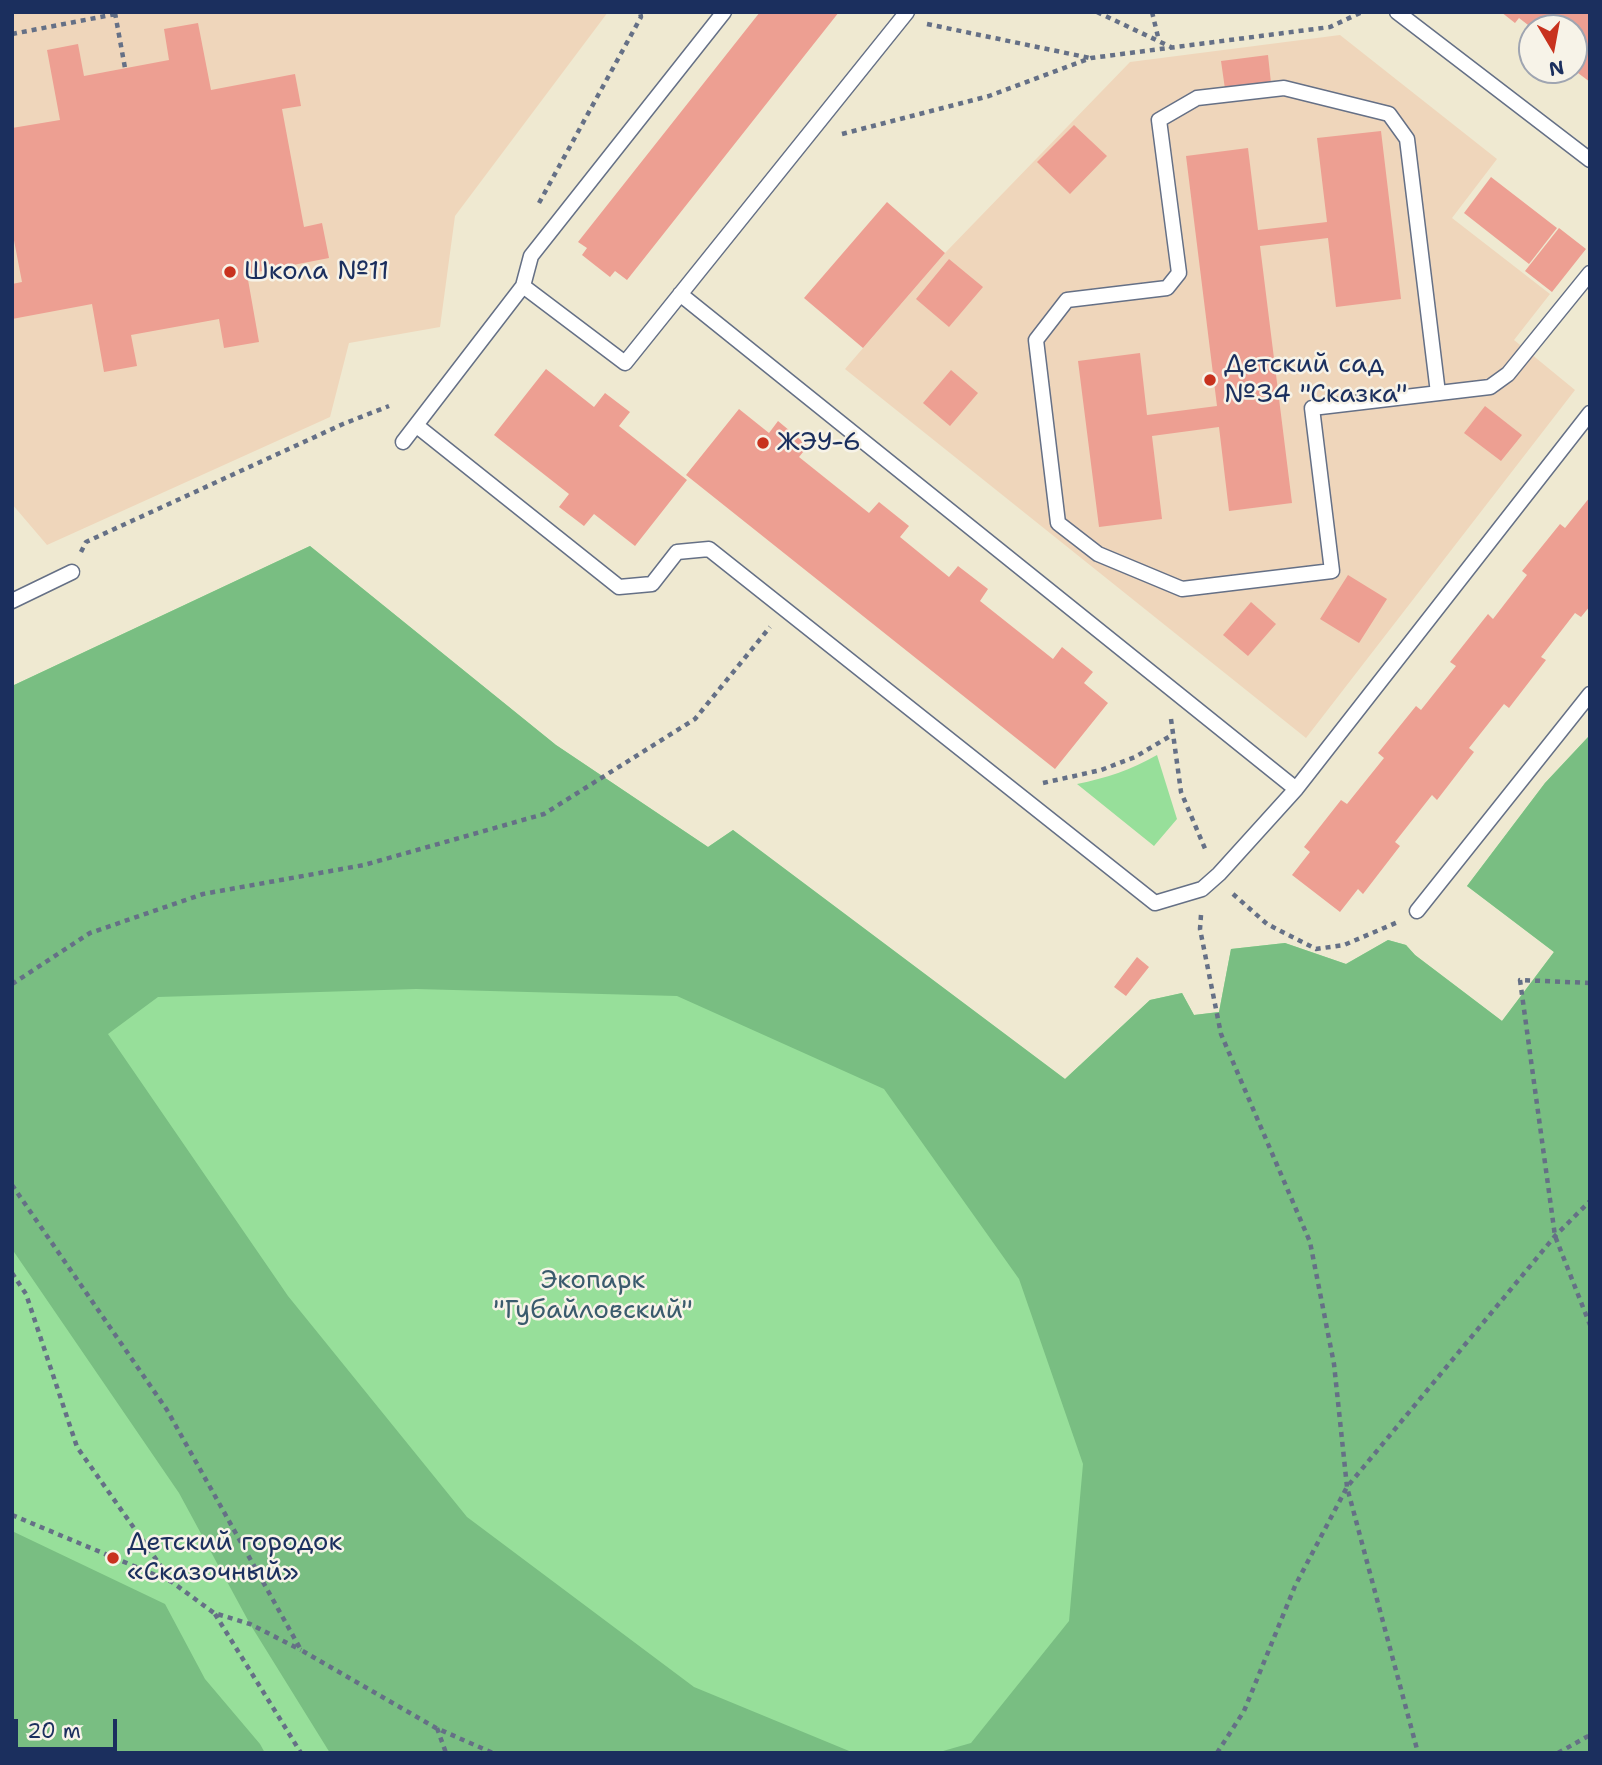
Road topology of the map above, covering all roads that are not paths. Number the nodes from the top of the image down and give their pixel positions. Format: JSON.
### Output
{"nodes":[{"id":1,"x":724,"y":12,"type":"edge"},
{"id":2,"x":1398,"y":12,"type":"edge"},
{"id":3,"x":904,"y":15,"type":"edge"},
{"id":4,"x":1590,"y":160,"type":"edge"},
{"id":5,"x":1590,"y":273,"type":"edge"},
{"id":6,"x":523,"y":286,"type":"junction"},
{"id":7,"x":681,"y":294,"type":"junction"},
{"id":8,"x":1438,"y":393,"type":"junction"},
{"id":9,"x":1590,"y":413,"type":"edge"},
{"id":10,"x":417,"y":426,"type":"junction"},
{"id":11,"x":403,"y":442,"type":"dead end"},
{"id":12,"x":72,"y":572,"type":"road end"},
{"id":13,"x":12,"y":601,"type":"edge"},
{"id":14,"x":1590,"y":694,"type":"edge"},
{"id":15,"x":1296,"y":789,"type":"junction"},
{"id":16,"x":1417,"y":911,"type":"dead end"}],
"edges":[{"from":1,"to":6,"type":"lane"},
{"from":2,"to":4,"type":"lane"},
{"from":3,"to":7,"type":"lane"},
{"from":5,"to":8,"type":"lane"},
{"from":6,"to":7,"type":"lane"},
{"from":6,"to":10,"type":"lane"},
{"from":7,"to":15,"type":"lane"},
{"from":8,"to":8,"type":"lane"},
{"from":9,"to":15,"type":"lane"},
{"from":10,"to":11,"type":"lane"},
{"from":10,"to":15,"type":"lane"},
{"from":12,"to":13,"type":"lane"},
{"from":14,"to":16,"type":"lane"}]}
